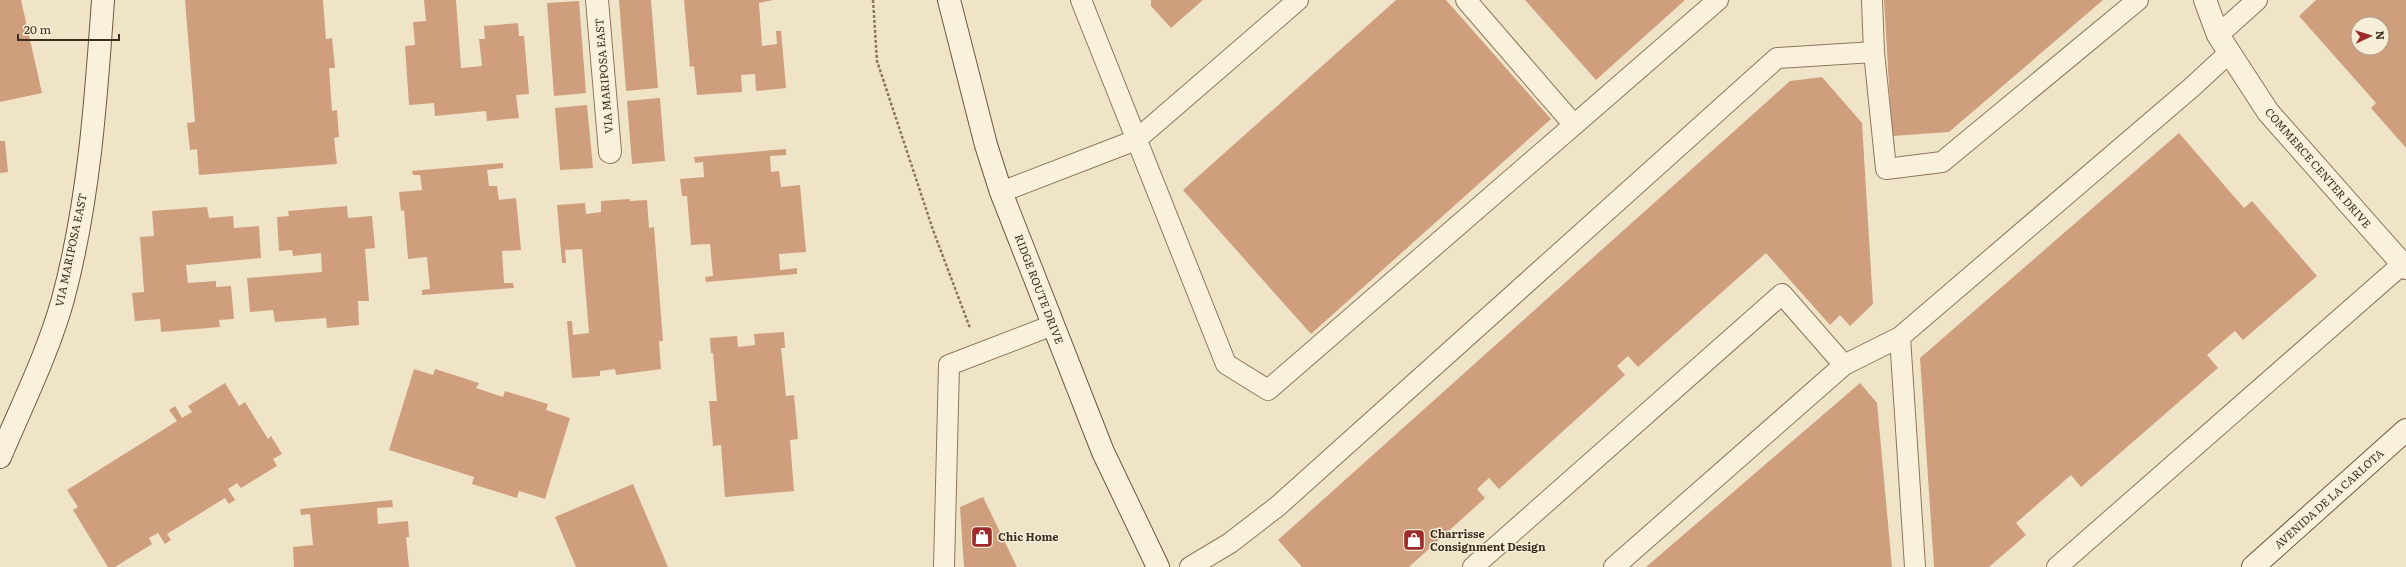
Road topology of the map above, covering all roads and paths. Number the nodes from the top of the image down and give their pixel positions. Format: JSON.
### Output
{"nodes":[{"id":1,"x":103,"y":0,"type":"edge"},
{"id":2,"x":597,"y":0,"type":"edge"},
{"id":3,"x":873,"y":0,"type":"edge"},
{"id":4,"x":949,"y":0,"type":"edge"},
{"id":5,"x":1081,"y":0,"type":"edge"},
{"id":6,"x":1298,"y":0,"type":"edge"},
{"id":7,"x":1466,"y":0,"type":"edge"},
{"id":8,"x":1718,"y":0,"type":"edge"},
{"id":9,"x":1872,"y":0,"type":"edge"},
{"id":10,"x":2138,"y":0,"type":"edge"},
{"id":11,"x":2205,"y":0,"type":"edge"},
{"id":12,"x":2257,"y":0,"type":"edge"},
{"id":13,"x":2218,"y":35,"type":"junction"},
{"id":14,"x":1874,"y":52,"type":"junction"},
{"id":15,"x":2229,"y":53,"type":"junction"},
{"id":16,"x":1574,"y":125,"type":"junction"},
{"id":17,"x":1136,"y":140,"type":"junction"},
{"id":18,"x":610,"y":152,"type":"dead end"},
{"id":19,"x":1001,"y":192,"type":"junction"},
{"id":20,"x":2405,"y":264,"type":"edge"},
{"id":21,"x":1053,"y":325,"type":"junction"},
{"id":22,"x":1900,"y":337,"type":"junction"},
{"id":23,"x":979,"y":354,"type":"junction"},
{"id":24,"x":1844,"y":364,"type":"junction"},
{"id":25,"x":2406,"y":430,"type":"edge"},
{"id":26,"x":0,"y":457,"type":"edge"},
{"id":27,"x":944,"y":567,"type":"edge"},
{"id":28,"x":1158,"y":567,"type":"edge"},
{"id":29,"x":1190,"y":567,"type":"edge"},
{"id":30,"x":1473,"y":567,"type":"edge"},
{"id":31,"x":1614,"y":567,"type":"edge"},
{"id":32,"x":1914,"y":567,"type":"edge"},
{"id":33,"x":2057,"y":567,"type":"edge"},
{"id":34,"x":2253,"y":567,"type":"edge"}],
"edges":[{"from":1,"to":26,"type":"street","name":"VIA MARIPOSA EAST"},
{"from":2,"to":18,"type":"street","name":"VIA MARIPOSA EAST"},
{"from":3,"to":23,"type":"path"},
{"from":4,"to":19,"type":"street","name":"RIDGE ROUTE DRIVE"},
{"from":5,"to":17,"type":"lane"},
{"from":6,"to":17,"type":"lane"},
{"from":7,"to":16,"type":"lane"},
{"from":8,"to":16,"type":"lane"},
{"from":9,"to":14,"type":"lane"},
{"from":10,"to":14,"type":"lane"},
{"from":11,"to":13,"type":"street","name":"COMMERCE CENTER DRIVE"},
{"from":12,"to":13,"type":"lane"},
{"from":13,"to":15,"type":"street","name":"COMMERCE CENTER DRIVE"},
{"from":14,"to":29,"type":"lane"},
{"from":15,"to":20,"type":"street","name":"COMMERCE CENTER DRIVE"},
{"from":15,"to":22,"type":"lane"},
{"from":16,"to":17,"type":"lane"},
{"from":17,"to":19,"type":"lane"},
{"from":19,"to":21,"type":"street","name":"RIDGE ROUTE DRIVE"},
{"from":20,"to":33,"type":"lane"},
{"from":21,"to":23,"type":"lane"},
{"from":21,"to":28,"type":"street","name":"RIDGE ROUTE DRIVE"},
{"from":22,"to":24,"type":"lane"},
{"from":22,"to":32,"type":"lane"},
{"from":23,"to":27,"type":"lane"},
{"from":24,"to":30,"type":"lane"},
{"from":24,"to":31,"type":"lane"},
{"from":25,"to":34,"type":"street","name":"AVENIDA DE LA CARLOTA"}]}
